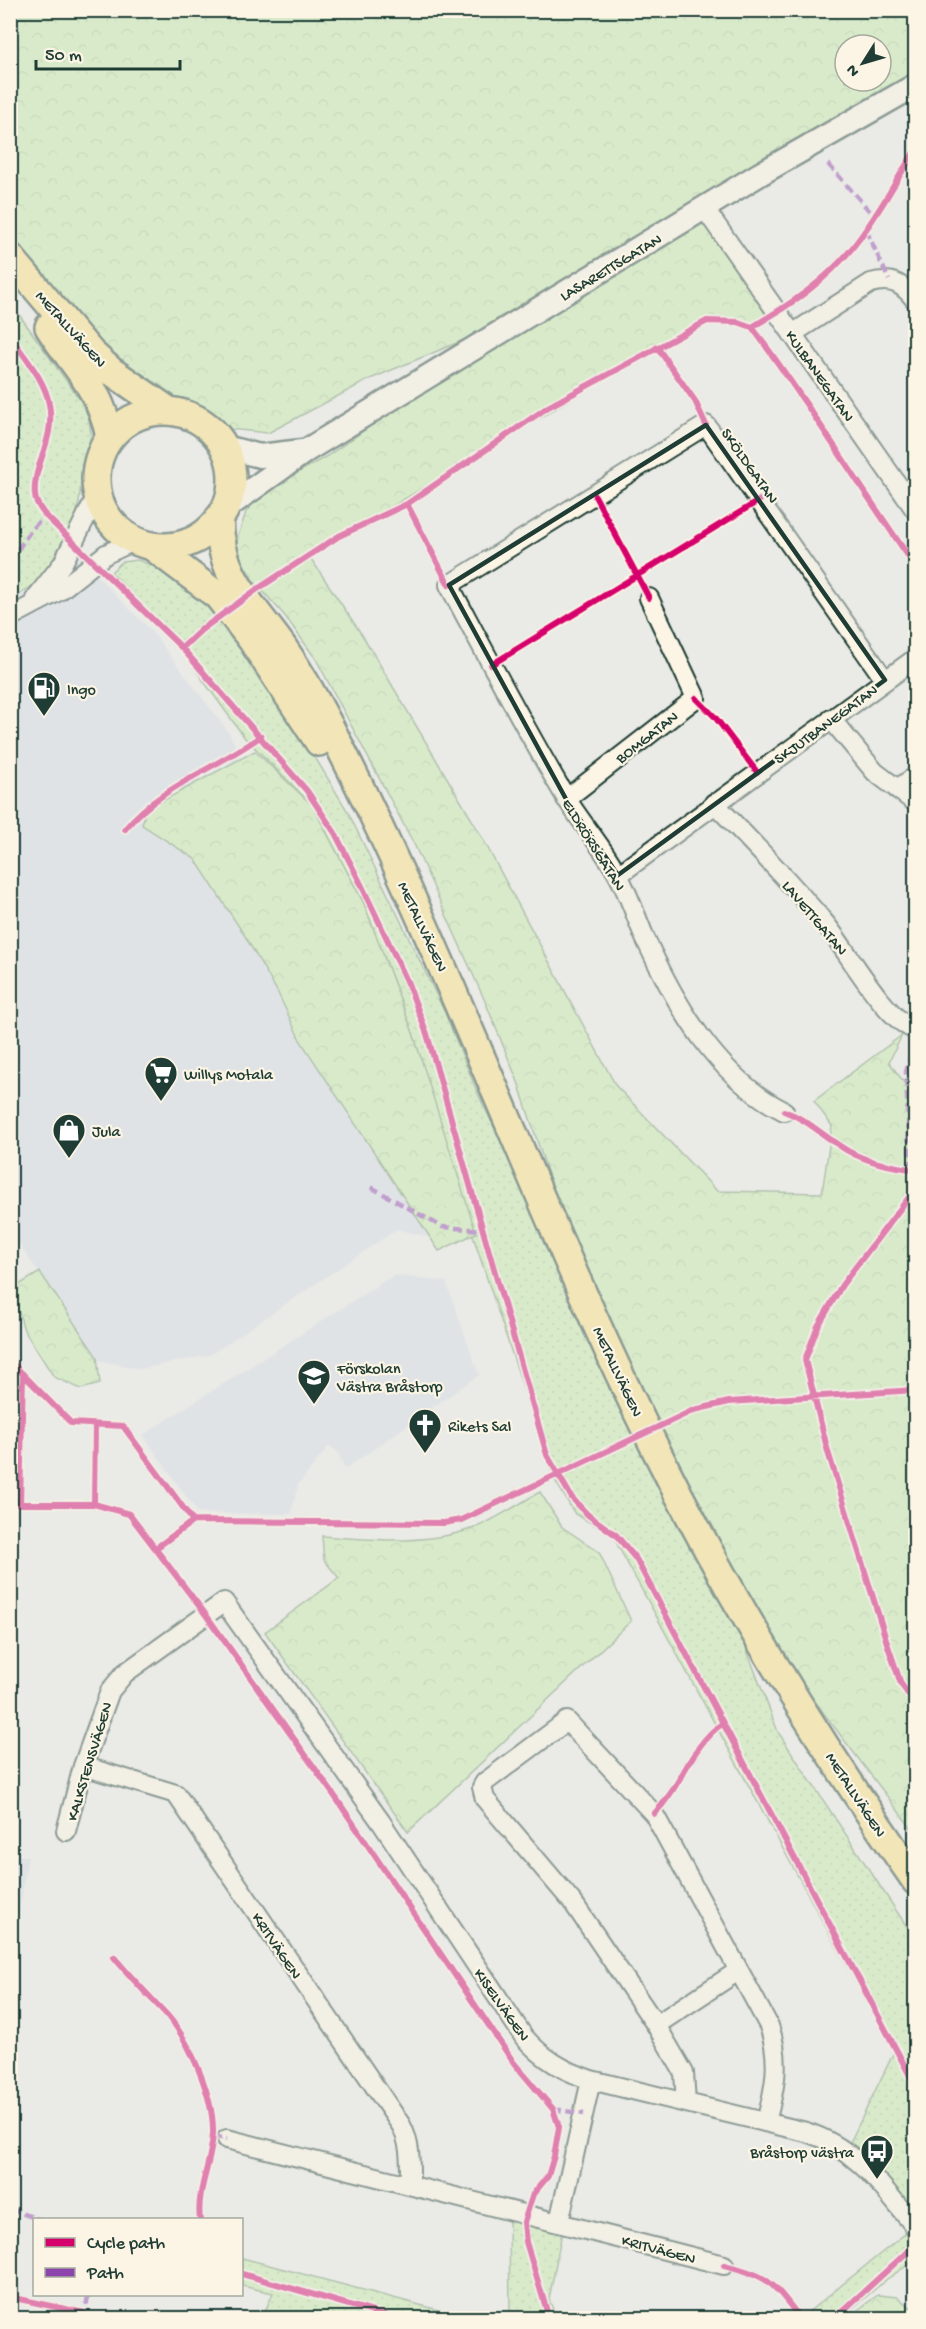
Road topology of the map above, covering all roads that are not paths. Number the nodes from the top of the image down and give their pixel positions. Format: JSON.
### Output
{"nodes":[{"id":1,"x":915,"y":85,"type":"edge"},
{"id":2,"x":705,"y":209,"type":"junction"},
{"id":3,"x":10,"y":257,"type":"edge"},
{"id":4,"x":10,"y":266,"type":"edge"},
{"id":5,"x":915,"y":301,"type":"edge"},
{"id":6,"x":792,"y":334,"type":"junction"},
{"id":7,"x":169,"y":411,"type":"junction"},
{"id":8,"x":110,"y":437,"type":"junction"},
{"id":9,"x":224,"y":447,"type":"junction"},
{"id":10,"x":307,"y":450,"type":"junction"},
{"id":11,"x":97,"y":495,"type":"junction"},
{"id":12,"x":915,"y":512,"type":"edge"},
{"id":13,"x":223,"y":513,"type":"junction"},
{"id":14,"x":144,"y":544,"type":"junction"},
{"id":15,"x":449,"y":585,"type":"joint"},
{"id":16,"x":649,"y":598,"type":"dead end"},
{"id":17,"x":28,"y":607,"type":"junction"},
{"id":18,"x":10,"y":617,"type":"edge"},
{"id":19,"x":915,"y":658,"type":"edge"},
{"id":20,"x":885,"y":680,"type":"junction"},
{"id":21,"x":831,"y":719,"type":"junction"},
{"id":22,"x":915,"y":776,"type":"edge"},
{"id":23,"x":897,"y":789,"type":"junction"},
{"id":24,"x":566,"y":799,"type":"junction"},
{"id":25,"x":714,"y":803,"type":"junction"},
{"id":26,"x":915,"y":803,"type":"edge"},
{"id":27,"x":394,"y":862,"type":"junction"},
{"id":28,"x":618,"y":875,"type":"junction"},
{"id":29,"x":915,"y":1030,"type":"edge"},
{"id":30,"x":784,"y":1111,"type":"dead end"},
{"id":31,"x":224,"y":1602,"type":"joint"},
{"id":32,"x":83,"y":1766,"type":"junction"},
{"id":33,"x":66,"y":1831,"type":"dead end"},
{"id":34,"x":915,"y":1881,"type":"edge"},
{"id":35,"x":738,"y":1971,"type":"junction"},
{"id":36,"x":656,"y":2025,"type":"junction"},
{"id":37,"x":591,"y":2080,"type":"junction"},
{"id":38,"x":686,"y":2103,"type":"junction"},
{"id":39,"x":766,"y":2122,"type":"junction"},
{"id":40,"x":227,"y":2139,"type":"dead end"},
{"id":41,"x":410,"y":2184,"type":"junction"},
{"id":42,"x":559,"y":2222,"type":"junction"},
{"id":43,"x":915,"y":2228,"type":"edge"},
{"id":44,"x":724,"y":2265,"type":"dead end"}],
"edges":[{"from":1,"to":2,"type":"street","name":"LASARETTSGATAN"},
{"from":2,"to":6,"type":"street","name":"KULBANEGATAN"},
{"from":2,"to":10,"type":"street","name":"LASARETTSGATAN"},
{"from":3,"to":7,"type":"main road","name":"METALLVÄGEN"},
{"from":4,"to":8,"type":"main road","name":"METALLVÄGEN"},
{"from":5,"to":6,"type":"street"},
{"from":6,"to":12,"type":"street","name":"KULBANEGATAN"},
{"from":7,"to":8,"type":"main road"},
{"from":7,"to":9,"type":"main road"},
{"from":8,"to":11,"type":"main road"},
{"from":9,"to":10,"type":"street","name":"LASARETTSGATAN"},
{"from":9,"to":13,"type":"main road"},
{"from":10,"to":13,"type":"street","name":"LASARETTSGATAN"},
{"from":11,"to":14,"type":"main road"},
{"from":11,"to":17,"type":"street"},
{"from":13,"to":14,"type":"main road"},
{"from":13,"to":27,"type":"main road","name":"METALLVÄGEN"},
{"from":14,"to":17,"type":"street"},
{"from":14,"to":27,"type":"main road","name":"METALLVÄGEN"},
{"from":15,"to":20,"type":"street","name":"SKÖLDGATAN"},
{"from":15,"to":24,"type":"street","name":"ELDRÖRSGATAN"},
{"from":16,"to":24,"type":"street","name":"BOMGATAN"},
{"from":17,"to":18,"type":"street"},
{"from":19,"to":20,"type":"street","name":"SKJUTBANEGATAN"},
{"from":20,"to":21,"type":"street","name":"SKJUTBANEGATAN"},
{"from":21,"to":23,"type":"street"},
{"from":21,"to":25,"type":"street","name":"SKJUTBANEGATAN"},
{"from":22,"to":23,"type":"street"},
{"from":23,"to":26,"type":"street"},
{"from":24,"to":28,"type":"street","name":"ELDRÖRSGATAN"},
{"from":25,"to":28,"type":"street","name":"SKJUTBANEGATAN"},
{"from":25,"to":29,"type":"street","name":"LAVETTGATAN"},
{"from":27,"to":34,"type":"main road","name":"METALLVÄGEN"},
{"from":28,"to":30,"type":"street","name":"ELDRÖRSGATAN"},
{"from":31,"to":32,"type":"street","name":"KALKSTENSVÄGEN"},
{"from":31,"to":37,"type":"street","name":"KISELVÄGEN"},
{"from":32,"to":33,"type":"street","name":"KALKSTENSVÄGEN"},
{"from":32,"to":41,"type":"street","name":"KRITVÄGEN"},
{"from":35,"to":36,"type":"street"},
{"from":35,"to":36,"type":"street"},
{"from":35,"to":39,"type":"street"},
{"from":36,"to":38,"type":"street"},
{"from":37,"to":38,"type":"street","name":"KISELVÄGEN"},
{"from":37,"to":42,"type":"street"},
{"from":38,"to":39,"type":"street","name":"KISELVÄGEN"},
{"from":39,"to":43,"type":"street","name":"KISELVÄGEN"},
{"from":40,"to":41,"type":"street","name":"KRITVÄGEN"},
{"from":41,"to":42,"type":"street","name":"KRITVÄGEN"},
{"from":42,"to":44,"type":"street","name":"KRITVÄGEN"}]}
